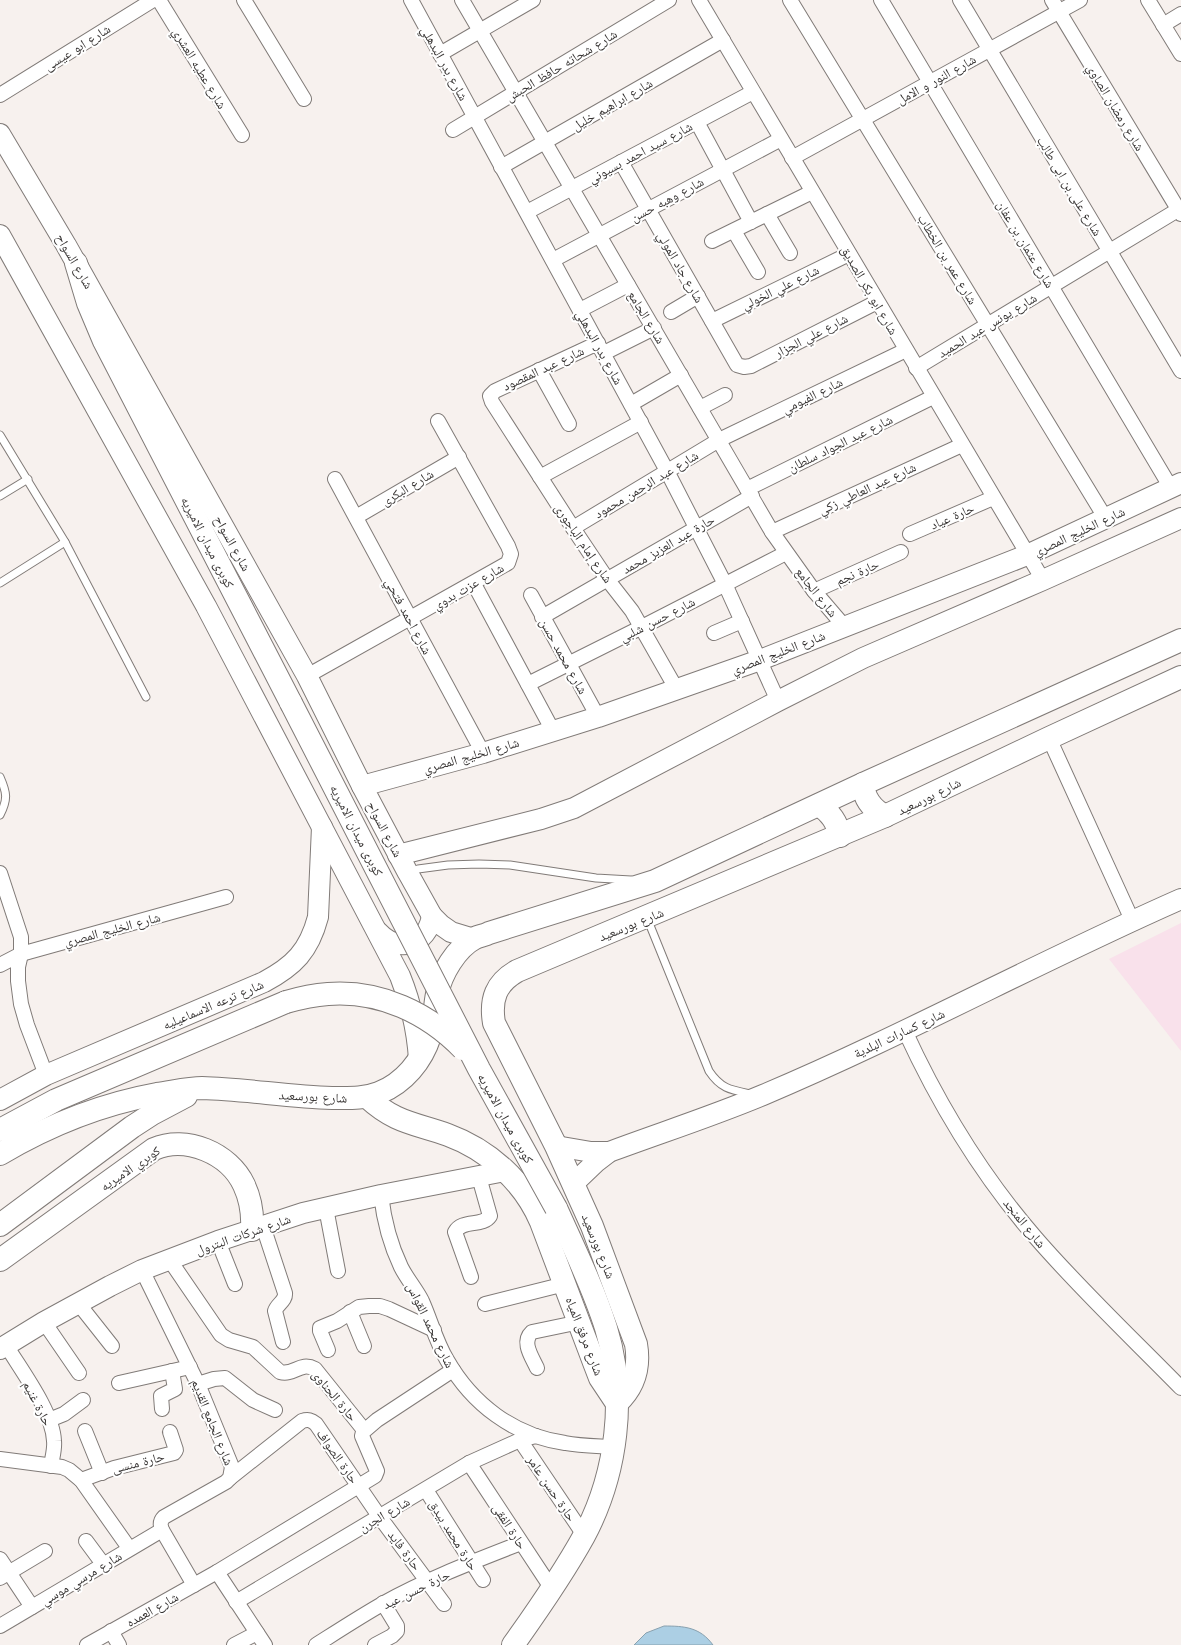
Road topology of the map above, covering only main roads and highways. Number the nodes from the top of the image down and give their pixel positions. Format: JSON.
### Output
{"nodes":[{"id":1,"x":0,"y":134,"type":"edge"},
{"id":2,"x":0,"y":235,"type":"edge"},
{"id":3,"x":76,"y":263,"type":"junction"},
{"id":4,"x":1176,"y":486,"type":"edge"},
{"id":5,"x":1181,"y":518,"type":"edge"},
{"id":6,"x":1181,"y":640,"type":"edge"},
{"id":7,"x":1181,"y":677,"type":"edge"},
{"id":8,"x":863,"y":784,"type":"junction"},
{"id":9,"x":362,"y":786,"type":"junction"},
{"id":10,"x":819,"y":805,"type":"junction"},
{"id":11,"x":885,"y":816,"type":"junction"},
{"id":12,"x":322,"y":827,"type":"junction"},
{"id":13,"x":840,"y":836,"type":"junction"},
{"id":14,"x":398,"y":855,"type":"junction"},
{"id":15,"x":1181,"y":899,"type":"edge"},
{"id":16,"x":432,"y":916,"type":"junction"},
{"id":17,"x":378,"y":932,"type":"junction"},
{"id":18,"x":474,"y":939,"type":"junction"},
{"id":19,"x":420,"y":1059,"type":"junction"},
{"id":20,"x":479,"y":1068,"type":"junction"},
{"id":21,"x":201,"y":1088,"type":"junction"},
{"id":22,"x":367,"y":1097,"type":"junction"},
{"id":23,"x":0,"y":1100,"type":"edge"},
{"id":24,"x":0,"y":1130,"type":"edge"},
{"id":25,"x":556,"y":1146,"type":"junction"},
{"id":26,"x":609,"y":1152,"type":"junction"},
{"id":27,"x":0,"y":1154,"type":"edge"},
{"id":28,"x":506,"y":1171,"type":"junction"},
{"id":29,"x":573,"y":1184,"type":"junction"},
{"id":30,"x":0,"y":1225,"type":"edge"},
{"id":31,"x":257,"y":1228,"type":"junction"},
{"id":32,"x":0,"y":1260,"type":"edge"},
{"id":33,"x":3,"y":1347,"type":"edge"},
{"id":34,"x":617,"y":1403,"type":"junction"},
{"id":35,"x":513,"y":1645,"type":"edge"}],
"edges":[{"from":1,"to":3,"type":"main road","name":"شارع السواح"},
{"from":2,"to":12,"type":"main road"},
{"from":3,"to":9,"type":"main road","name":"شارع السواح"},
{"from":3,"to":20,"type":"main road","name":"كوبرى ميدان الاميريه","bridge":true},
{"from":4,"to":9,"type":"main road","name":"شارع الخليج المصري"},
{"from":5,"to":14,"type":"main road"},
{"from":6,"to":8,"type":"main road","name":"شارع بورسعيد"},
{"from":7,"to":11,"type":"main road","name":"شارع بورسعيد"},
{"from":8,"to":10,"type":"main road","name":"شارع بورسعيد"},
{"from":8,"to":11,"type":"main road"},
{"from":9,"to":14,"type":"main road","name":"شارع السواح"},
{"from":10,"to":13,"type":"main road"},
{"from":10,"to":18,"type":"main road","name":"شارع بورسعيد"},
{"from":11,"to":13,"type":"main road","name":"شارع بورسعيد"},
{"from":12,"to":17,"type":"main road"},
{"from":12,"to":23,"type":"main road","name":"شارع ترعه الاسماعيليه"},
{"from":13,"to":25,"type":"main road","name":"شارع بورسعيد"},
{"from":14,"to":16,"type":"main road","name":"شارع السواح"},
{"from":15,"to":26,"type":"main road","name":"شارع كسارات البلدية"},
{"from":16,"to":17,"type":"main road"},
{"from":16,"to":18,"type":"main road","name":"شارع السواح"},
{"from":17,"to":19,"type":"main road"},
{"from":18,"to":19,"type":"main road","name":"شارع بورسعيد"},
{"from":19,"to":22,"type":"main road","name":"شارع بورسعيد"},
{"from":20,"to":24,"type":"main road","bridge":true},
{"from":20,"to":34,"type":"main road","name":"كوبرى ميدان الاميريه","bridge":true},
{"from":21,"to":22,"type":"main road","name":"شارع بورسعيد"},
{"from":21,"to":27,"type":"main road","name":"شارع بورسعيد"},
{"from":21,"to":30,"type":"main road"},
{"from":22,"to":28,"type":"main road","name":"شارع مرفق المياه"},
{"from":25,"to":26,"type":"main road","name":"شارع كسارات البلدية"},
{"from":25,"to":29,"type":"main road","name":"شارع بورسعيد"},
{"from":26,"to":29,"type":"main road","name":"شارع كسارات البلدية"},
{"from":28,"to":31,"type":"main road","name":"شارع شركات البترول"},
{"from":28,"to":34,"type":"main road","name":"شارع مرفق المياه"},
{"from":29,"to":34,"type":"main road","name":"شارع بورسعيد"},
{"from":31,"to":32,"type":"main road","name":"كوبري الاميريه"},
{"from":31,"to":33,"type":"main road","name":"شارع شركات البترول"},
{"from":34,"to":35,"type":"main road"}]}
